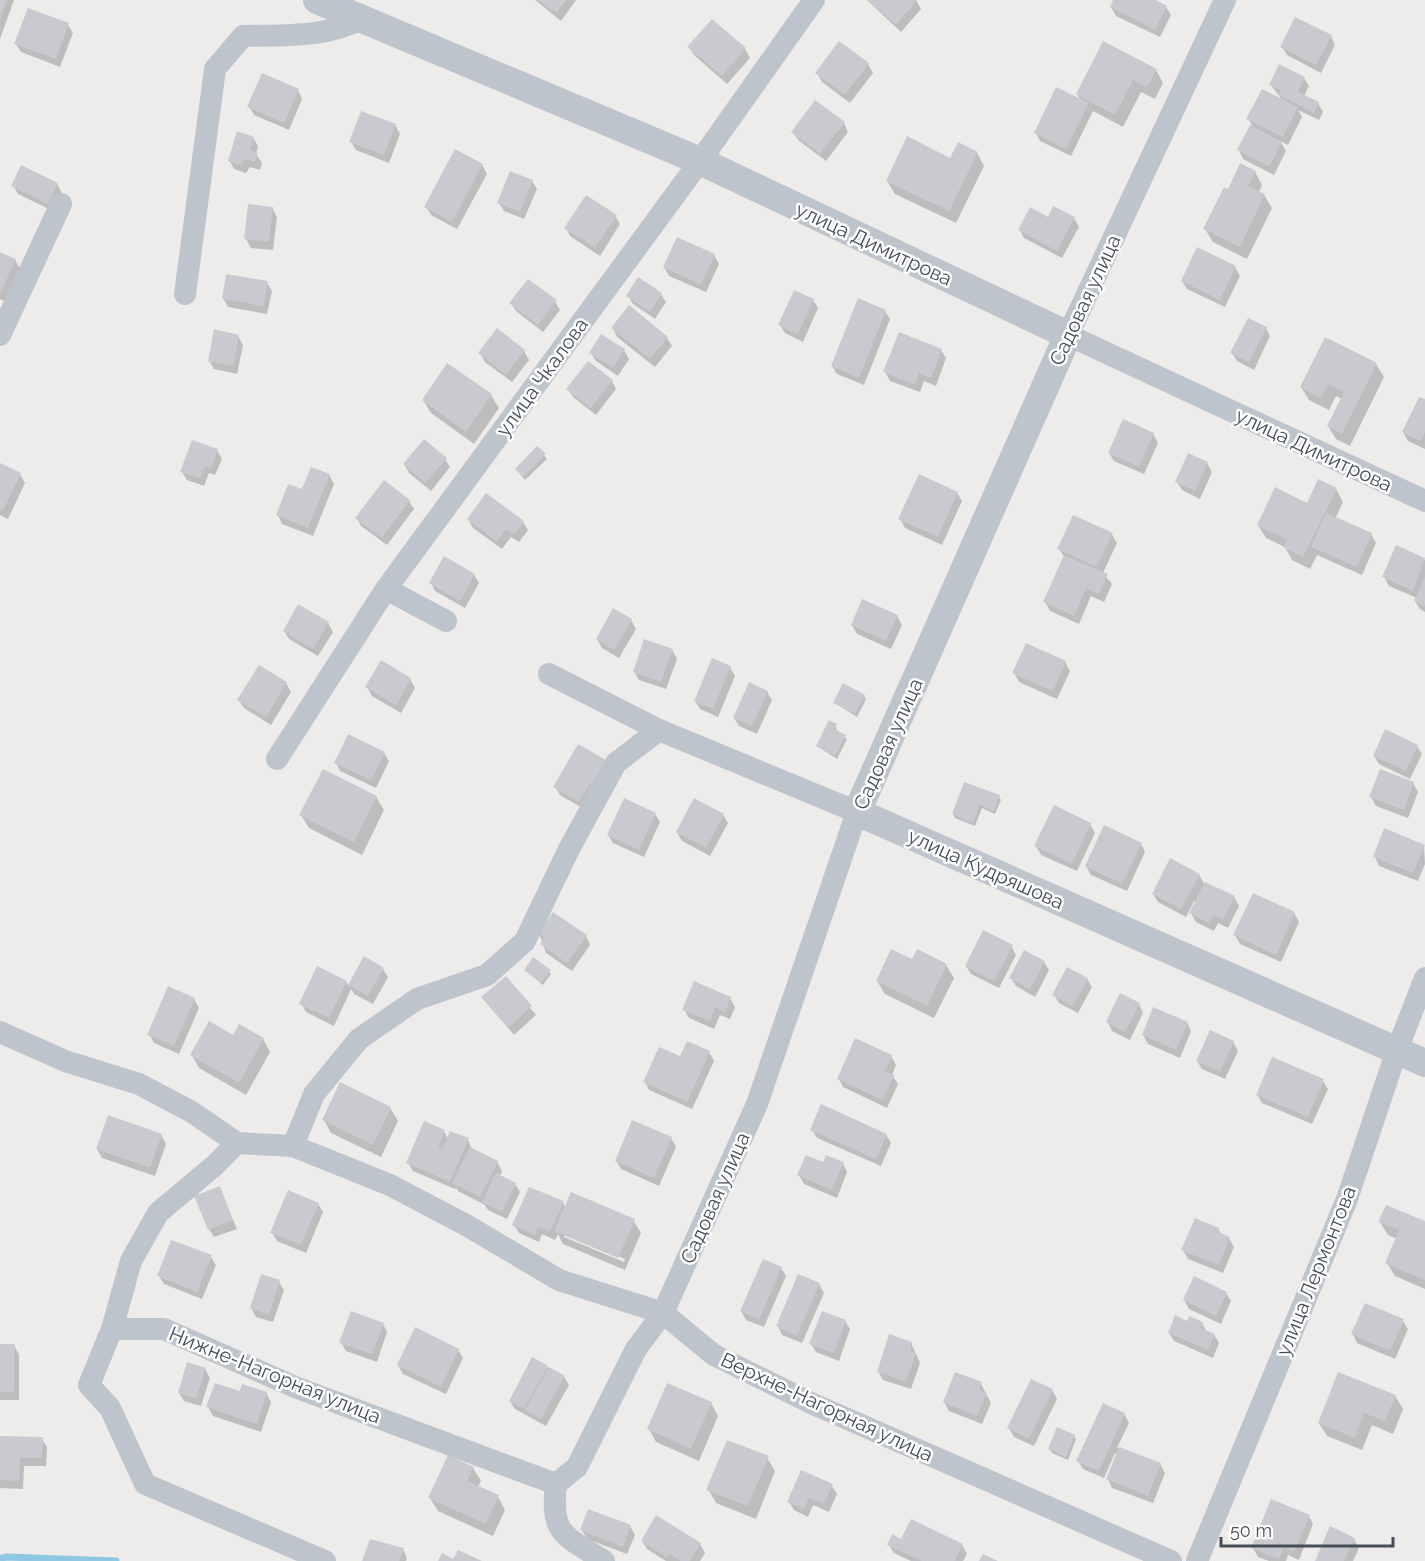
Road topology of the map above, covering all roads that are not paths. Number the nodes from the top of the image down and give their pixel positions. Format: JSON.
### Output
{"nodes":[{"id":1,"x":814,"y":0,"type":"edge"},
{"id":2,"x":1225,"y":0,"type":"edge"},
{"id":3,"x":324,"y":1,"type":"edge"},
{"id":4,"x":363,"y":18,"type":"junction"},
{"id":5,"x":700,"y":161,"type":"junction"},
{"id":6,"x":61,"y":204,"type":"dead end"},
{"id":7,"x":185,"y":294,"type":"dead end"},
{"id":8,"x":0,"y":335,"type":"edge"},
{"id":9,"x":1068,"y":335,"type":"junction"},
{"id":10,"x":1425,"y":501,"type":"edge"},
{"id":11,"x":386,"y":589,"type":"junction"},
{"id":12,"x":446,"y":621,"type":"dead end"},
{"id":13,"x":549,"y":674,"type":"dead end"},
{"id":14,"x":659,"y":730,"type":"junction"},
{"id":15,"x":277,"y":759,"type":"dead end"},
{"id":16,"x":857,"y":812,"type":"junction"},
{"id":17,"x":1425,"y":978,"type":"edge"},
{"id":18,"x":0,"y":1032,"type":"edge"},
{"id":19,"x":1397,"y":1050,"type":"junction"},
{"id":20,"x":1425,"y":1063,"type":"edge"},
{"id":21,"x":237,"y":1143,"type":"junction"},
{"id":22,"x":293,"y":1146,"type":"junction"},
{"id":23,"x":663,"y":1313,"type":"junction"},
{"id":24,"x":112,"y":1329,"type":"junction"},
{"id":25,"x":556,"y":1484,"type":"junction"},
{"id":26,"x":1130,"y":1553,"type":"edge"},
{"id":27,"x":324,"y":1561,"type":"edge"},
{"id":28,"x":604,"y":1561,"type":"edge"},
{"id":29,"x":1171,"y":1561,"type":"edge"},
{"id":30,"x":1197,"y":1561,"type":"edge"}],
"edges":[{"from":1,"to":5,"type":"street","name":"улица Чкалова"},
{"from":2,"to":9,"type":"street","name":"Садовая улица"},
{"from":3,"to":4,"type":"street","name":"улица Димитрова"},
{"from":4,"to":5,"type":"street","name":"улица Димитрова"},
{"from":4,"to":7,"type":"street"},
{"from":5,"to":9,"type":"street","name":"улица Димитрова"},
{"from":5,"to":11,"type":"street","name":"улица Чкалова"},
{"from":6,"to":8,"type":"street"},
{"from":9,"to":10,"type":"street","name":"улица Димитрова"},
{"from":9,"to":16,"type":"street","name":"Садовая улица"},
{"from":11,"to":12,"type":"street"},
{"from":11,"to":15,"type":"street","name":"улица Чкалова"},
{"from":13,"to":14,"type":"street","name":"улица Кудряшова"},
{"from":14,"to":16,"type":"street","name":"улица Кудряшова"},
{"from":14,"to":22,"type":"street"},
{"from":16,"to":19,"type":"street","name":"улица Кудряшова"},
{"from":16,"to":23,"type":"street","name":"Садовая улица"},
{"from":17,"to":19,"type":"street","name":"улица Лермонтова"},
{"from":18,"to":21,"type":"street"},
{"from":19,"to":20,"type":"street","name":"улица Кудряшова"},
{"from":19,"to":30,"type":"street","name":"улица Лермонтова"},
{"from":21,"to":22,"type":"street","name":"Верхне-Нагорная улица"},
{"from":21,"to":24,"type":"street"},
{"from":22,"to":23,"type":"street","name":"Верхне-Нагорная улица"},
{"from":23,"to":25,"type":"street","name":"Садовая улица"},
{"from":23,"to":26,"type":"street","name":"Верхне-Нагорная улица"},
{"from":24,"to":25,"type":"street","name":"Нижне-Нагорная улица"},
{"from":24,"to":27,"type":"street"},
{"from":25,"to":28,"type":"street"},
{"from":26,"to":29,"type":"street","name":"Верхне-Нагорная улица"}]}
